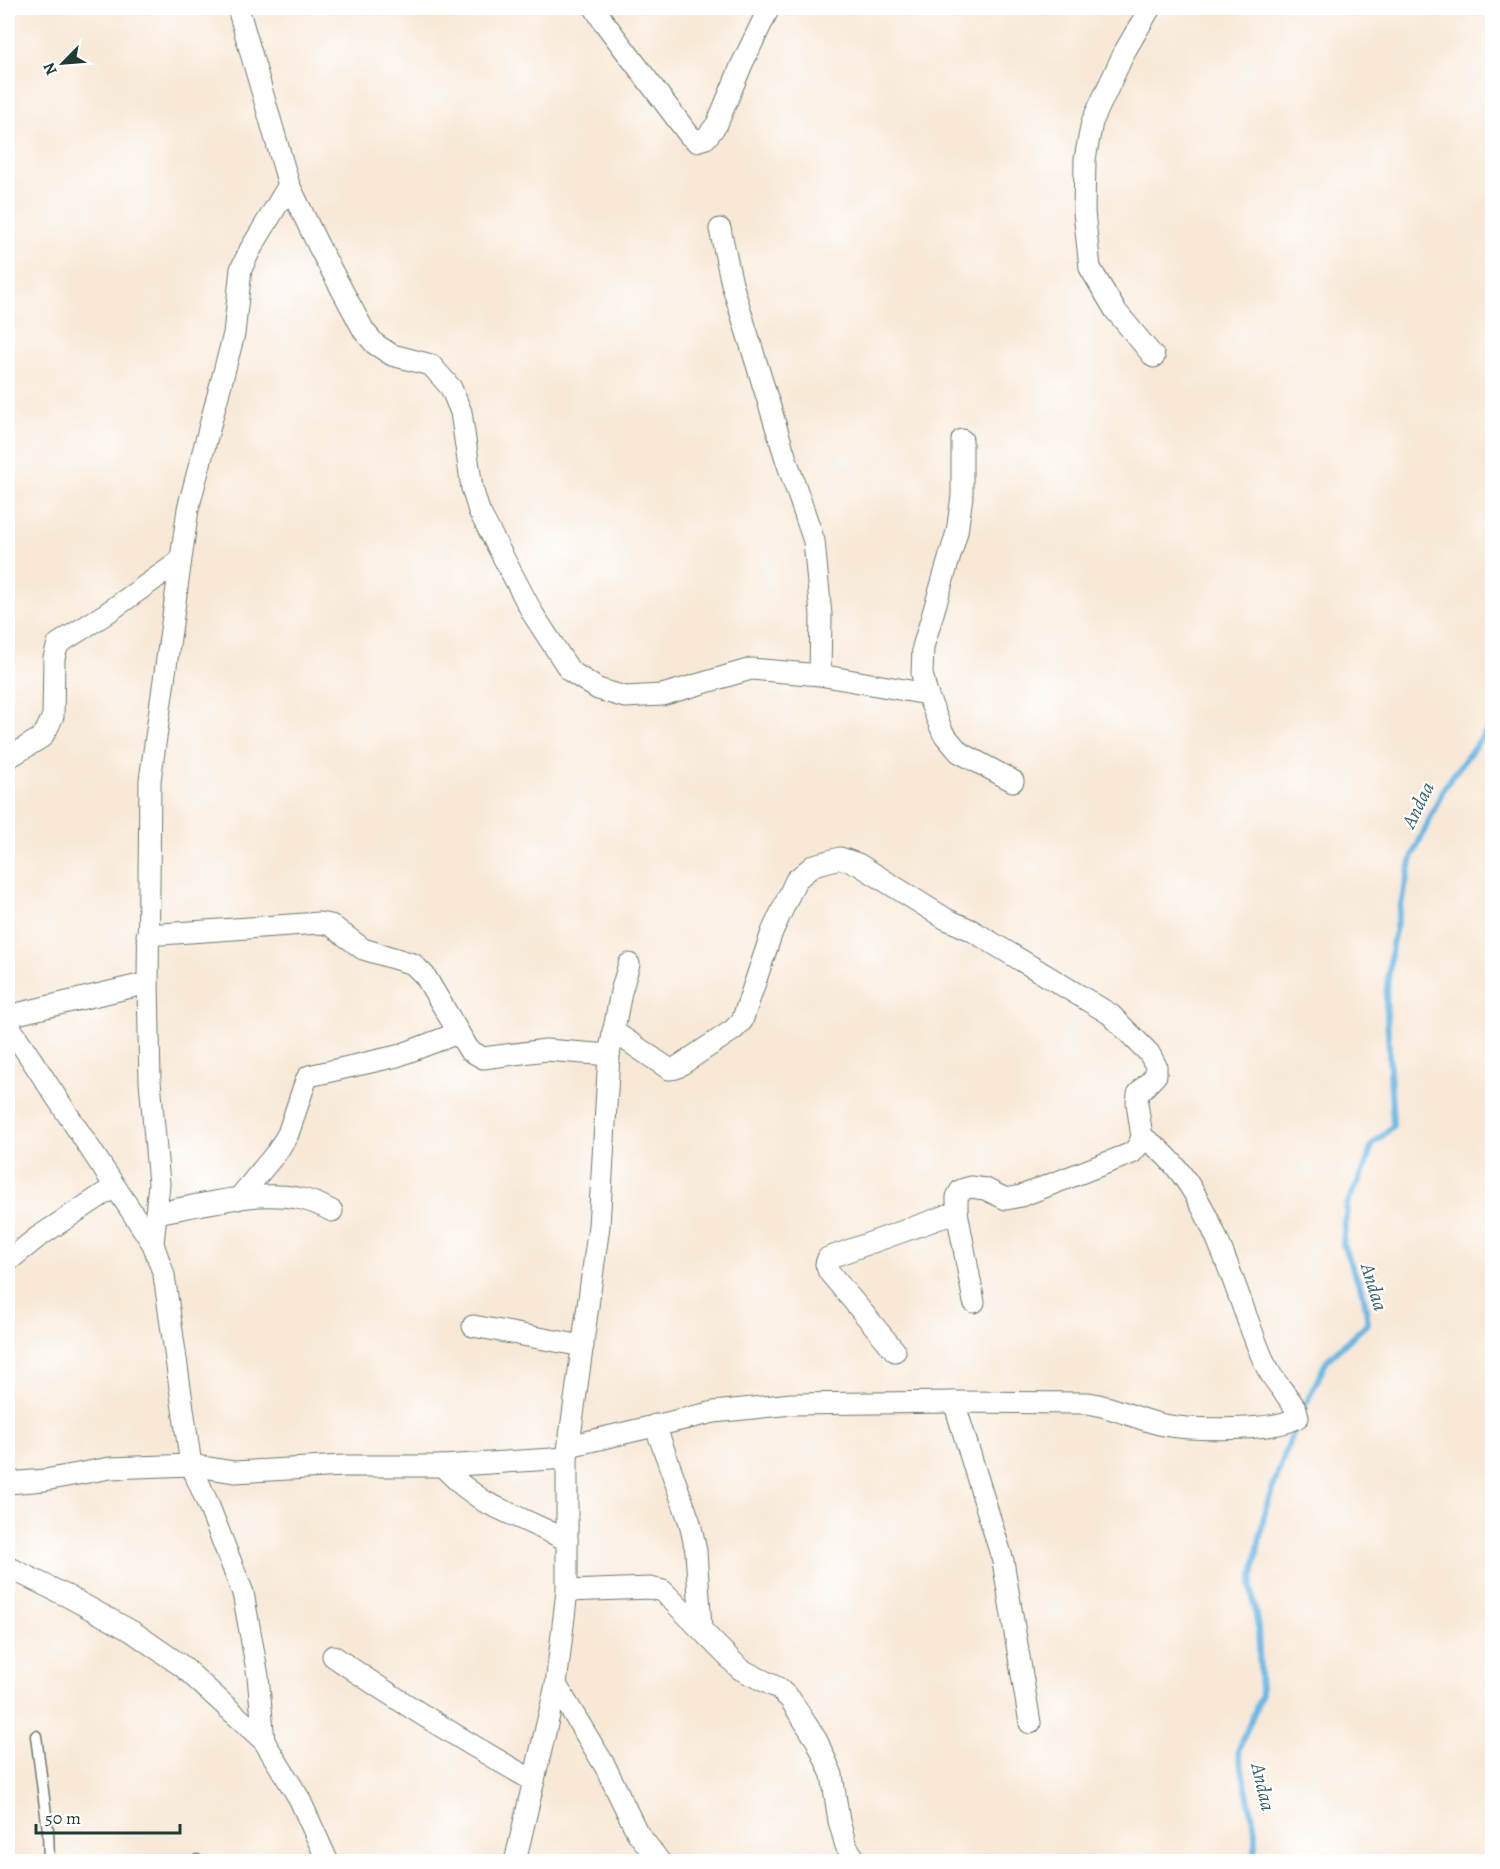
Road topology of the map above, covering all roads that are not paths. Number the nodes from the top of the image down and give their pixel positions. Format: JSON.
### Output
{"nodes":[{"id":1,"x":238,"y":8,"type":"edge"},
{"id":2,"x":596,"y":8,"type":"edge"},
{"id":3,"x":769,"y":8,"type":"edge"},
{"id":4,"x":1150,"y":8,"type":"edge"},
{"id":5,"x":289,"y":185,"type":"junction"},
{"id":6,"x":720,"y":229,"type":"dead end"},
{"id":7,"x":1154,"y":357,"type":"dead end"},
{"id":8,"x":962,"y":440,"type":"dead end"},
{"id":9,"x":180,"y":561,"type":"junction"},
{"id":10,"x":820,"y":675,"type":"junction"},
{"id":11,"x":927,"y":694,"type":"junction"},
{"id":12,"x":8,"y":758,"type":"edge"},
{"id":13,"x":1012,"y":781,"type":"dead end"},
{"id":14,"x":147,"y":935,"type":"junction"},
{"id":15,"x":629,"y":964,"type":"dead end"},
{"id":16,"x":148,"y":983,"type":"junction"},
{"id":17,"x":8,"y":1016,"type":"edge"},
{"id":18,"x":8,"y":1024,"type":"edge"},
{"id":19,"x":613,"y":1031,"type":"junction"},
{"id":20,"x":458,"y":1033,"type":"junction"},
{"id":21,"x":609,"y":1055,"type":"junction"},
{"id":22,"x":1142,"y":1137,"type":"junction"},
{"id":23,"x":114,"y":1187,"type":"junction"},
{"id":24,"x":238,"y":1199,"type":"junction"},
{"id":25,"x":332,"y":1211,"type":"dead end"},
{"id":26,"x":957,"y":1212,"type":"junction"},
{"id":27,"x":156,"y":1213,"type":"junction"},
{"id":28,"x":153,"y":1244,"type":"junction"},
{"id":29,"x":8,"y":1261,"type":"edge"},
{"id":30,"x":974,"y":1302,"type":"dead end"},
{"id":31,"x":473,"y":1326,"type":"dead end"},
{"id":32,"x":583,"y":1346,"type":"junction"},
{"id":33,"x":895,"y":1351,"type":"dead end"},
{"id":34,"x":954,"y":1402,"type":"junction"},
{"id":35,"x":655,"y":1425,"type":"junction"},
{"id":36,"x":568,"y":1452,"type":"junction"},
{"id":37,"x":191,"y":1465,"type":"junction"},
{"id":38,"x":442,"y":1466,"type":"junction"},
{"id":39,"x":8,"y":1483,"type":"edge"},
{"id":40,"x":567,"y":1540,"type":"junction"},
{"id":41,"x":8,"y":1567,"type":"edge"},
{"id":42,"x":567,"y":1591,"type":"junction"},
{"id":43,"x":701,"y":1628,"type":"junction"},
{"id":44,"x":333,"y":1656,"type":"dead end"},
{"id":45,"x":556,"y":1684,"type":"junction"},
{"id":46,"x":1030,"y":1723,"type":"dead end"},
{"id":47,"x":36,"y":1736,"type":"dead end"},
{"id":48,"x":264,"y":1741,"type":"junction"},
{"id":49,"x":534,"y":1781,"type":"junction"},
{"id":50,"x":49,"y":1862,"type":"edge"},
{"id":51,"x":328,"y":1862,"type":"edge"},
{"id":52,"x":515,"y":1862,"type":"edge"},
{"id":53,"x":660,"y":1862,"type":"edge"},
{"id":54,"x":857,"y":1862,"type":"edge"}],
"edges":[{"from":1,"to":5,"type":"street"},
{"from":2,"to":3,"type":"street"},
{"from":4,"to":7,"type":"street"},
{"from":5,"to":9,"type":"street"},
{"from":5,"to":10,"type":"street"},
{"from":6,"to":10,"type":"street"},
{"from":8,"to":11,"type":"street"},
{"from":9,"to":12,"type":"street"},
{"from":9,"to":14,"type":"street"},
{"from":10,"to":11,"type":"street"},
{"from":11,"to":13,"type":"street"},
{"from":14,"to":16,"type":"street"},
{"from":14,"to":20,"type":"street"},
{"from":15,"to":19,"type":"street"},
{"from":16,"to":17,"type":"street"},
{"from":16,"to":27,"type":"street"},
{"from":18,"to":23,"type":"street"},
{"from":19,"to":21,"type":"street"},
{"from":19,"to":22,"type":"street"},
{"from":20,"to":21,"type":"street"},
{"from":20,"to":24,"type":"street"},
{"from":21,"to":32,"type":"street"},
{"from":22,"to":26,"type":"street"},
{"from":22,"to":34,"type":"street"},
{"from":23,"to":28,"type":"street"},
{"from":23,"to":29,"type":"street"},
{"from":24,"to":25,"type":"street"},
{"from":24,"to":27,"type":"street"},
{"from":26,"to":30,"type":"street"},
{"from":26,"to":33,"type":"street"},
{"from":27,"to":28,"type":"street"},
{"from":28,"to":37,"type":"street"},
{"from":31,"to":32,"type":"street"},
{"from":32,"to":36,"type":"street"},
{"from":34,"to":35,"type":"street"},
{"from":34,"to":46,"type":"street"},
{"from":35,"to":36,"type":"street"},
{"from":35,"to":43,"type":"street"},
{"from":36,"to":38,"type":"street"},
{"from":36,"to":40,"type":"street"},
{"from":37,"to":38,"type":"street"},
{"from":37,"to":39,"type":"street"},
{"from":37,"to":48,"type":"street"},
{"from":38,"to":40,"type":"street"},
{"from":40,"to":42,"type":"street"},
{"from":41,"to":48,"type":"street"},
{"from":42,"to":43,"type":"street"},
{"from":42,"to":45,"type":"street"},
{"from":43,"to":54,"type":"street"},
{"from":44,"to":49,"type":"street"},
{"from":45,"to":49,"type":"street"},
{"from":45,"to":53,"type":"street"},
{"from":47,"to":50,"type":"lane"},
{"from":48,"to":51,"type":"street"},
{"from":49,"to":52,"type":"street"}]}
